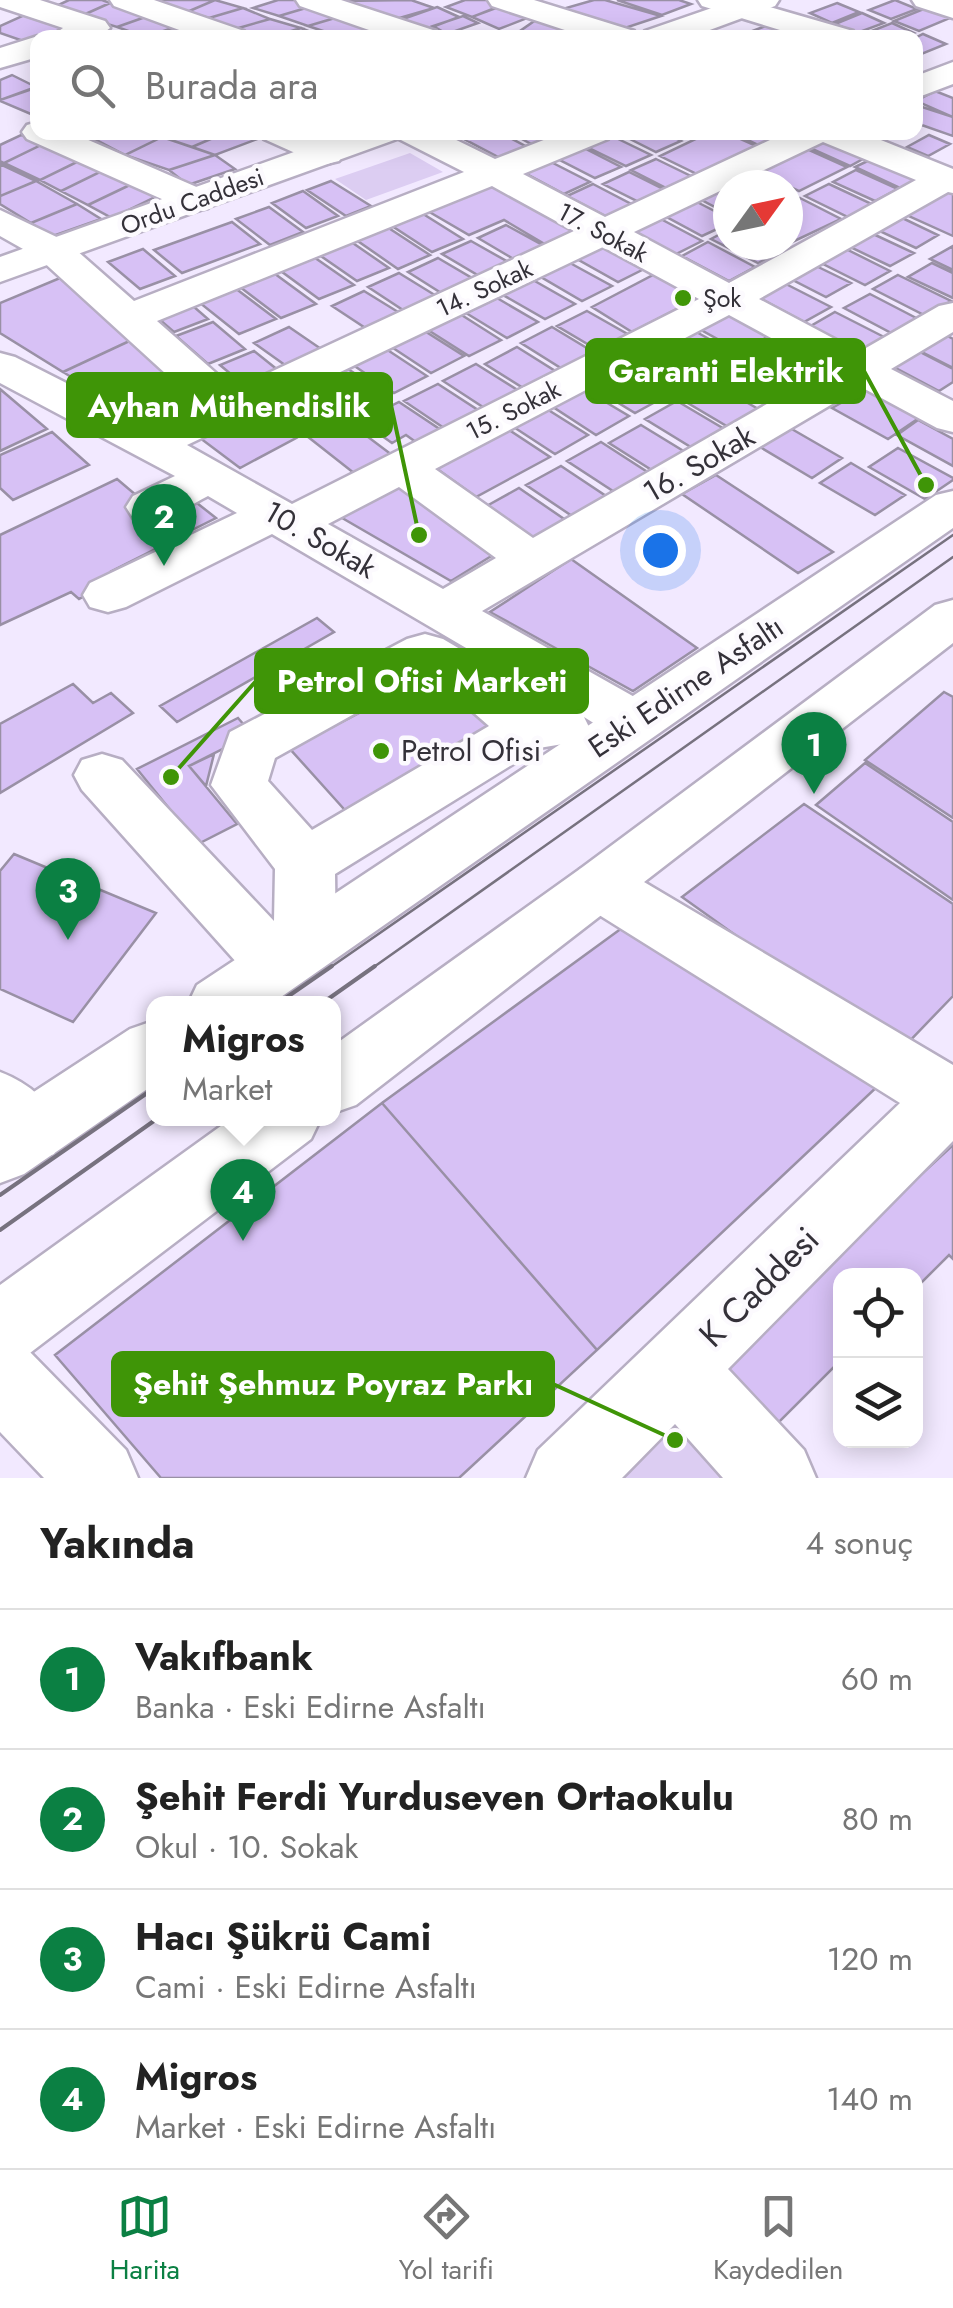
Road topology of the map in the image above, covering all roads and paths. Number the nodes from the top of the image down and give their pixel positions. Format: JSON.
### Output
{"nodes":[{"id":1,"x":8,"y":0,"type":"edge"},
{"id":2,"x":124,"y":0,"type":"edge"},
{"id":3,"x":311,"y":0,"type":"edge"},
{"id":4,"x":502,"y":0,"type":"edge"},
{"id":5,"x":927,"y":0,"type":"edge"},
{"id":6,"x":739,"y":3,"type":"edge"},
{"id":7,"x":953,"y":9,"type":"edge"},
{"id":8,"x":88,"y":30,"type":"edge"},
{"id":9,"x":210,"y":30,"type":"edge"},
{"id":10,"x":401,"y":30,"type":"edge"},
{"id":11,"x":598,"y":30,"type":"edge"},
{"id":12,"x":675,"y":30,"type":"edge"},
{"id":13,"x":815,"y":30,"type":"edge"},
{"id":14,"x":30,"y":49,"type":"edge"},
{"id":15,"x":0,"y":58,"type":"edge"},
{"id":16,"x":923,"y":62,"type":"edge"},
{"id":17,"x":953,"y":72,"type":"edge"},
{"id":18,"x":923,"y":85,"type":"edge"},
{"id":19,"x":58,"y":140,"type":"edge"},
{"id":20,"x":295,"y":140,"type":"edge"},
{"id":21,"x":363,"y":140,"type":"edge"},
{"id":22,"x":426,"y":140,"type":"edge"},
{"id":23,"x":577,"y":140,"type":"edge"},
{"id":24,"x":799,"y":140,"type":"edge"},
{"id":25,"x":849,"y":140,"type":"edge"},
{"id":26,"x":326,"y":153,"type":"junction"},
{"id":27,"x":495,"y":174,"type":"junction"},
{"id":28,"x":949,"y":181,"type":"edge"},
{"id":29,"x":195,"y":200,"type":"junction"},
{"id":30,"x":0,"y":221,"type":"edge"},
{"id":31,"x":604,"y":232,"type":"junction"},
{"id":32,"x":53,"y":250,"type":"junction"},
{"id":33,"x":0,"y":270,"type":"edge"},
{"id":34,"x":729,"y":299,"type":"junction"},
{"id":35,"x":953,"y":315,"type":"edge"},
{"id":36,"x":128,"y":318,"type":"junction"},
{"id":37,"x":0,"y":366,"type":"edge"},
{"id":38,"x":861,"y":369,"type":"junction"},
{"id":39,"x":229,"y":408,"type":"junction"},
{"id":40,"x":953,"y":419,"type":"edge"},
{"id":41,"x":152,"y":444,"type":"junction"},
{"id":42,"x":210,"y":477,"type":"junction"},
{"id":43,"x":411,"y":480,"type":"junction"},
{"id":44,"x":953,"y":506,"type":"edge"},
{"id":45,"x":150,"y":507,"type":"dead end"},
{"id":46,"x":282,"y":519,"type":"junction"},
{"id":47,"x":531,"y":560,"type":"junction"},
{"id":48,"x":108,"y":595,"type":"dead end"},
{"id":49,"x":443,"y":611,"type":"junction"},
{"id":50,"x":953,"y":618,"type":"edge"},
{"id":51,"x":635,"y":722,"type":"junction"},
{"id":52,"x":528,"y":729,"type":"junction"},
{"id":53,"x":102,"y":774,"type":"dead end"},
{"id":54,"x":306,"y":863,"type":"junction"},
{"id":55,"x":601,"y":886,"type":"junction"},
{"id":56,"x":291,"y":955,"type":"junction"},
{"id":57,"x":232,"y":996,"type":"edge"},
{"id":58,"x":146,"y":1053,"type":"edge"},
{"id":59,"x":341,"y":1078,"type":"edge"},
{"id":60,"x":952,"y":1098,"type":"edge"},
{"id":61,"x":276,"y":1126,"type":"edge"},
{"id":62,"x":10,"y":1129,"type":"edge"},
{"id":63,"x":0,"y":1330,"type":"edge"},
{"id":64,"x":676,"y":1369,"type":"junction"},
{"id":65,"x":0,"y":1376,"type":"edge"},
{"id":66,"x":98,"y":1478,"type":"edge"},
{"id":67,"x":566,"y":1478,"type":"edge"},
{"id":68,"x":776,"y":1478,"type":"edge"}],
"edges":[{"from":1,"to":8,"type":"street"},
{"from":2,"to":9,"type":"street"},
{"from":3,"to":10,"type":"street"},
{"from":4,"to":11,"type":"street"},
{"from":5,"to":7,"type":"street"},
{"from":6,"to":12,"type":"street"},
{"from":6,"to":13,"type":"street"},
{"from":14,"to":15,"type":"street"},
{"from":16,"to":17,"type":"street"},
{"from":17,"to":18,"type":"street"},
{"from":19,"to":29,"type":"street"},
{"from":20,"to":26,"type":"street"},
{"from":21,"to":26,"type":"street","name":"Ordu Caddesi"},
{"from":22,"to":27,"type":"street","name":"17. Sokak"},
{"from":23,"to":27,"type":"street"},
{"from":24,"to":31,"type":"street","name":"14. Sokak"},
{"from":25,"to":28,"type":"street"},
{"from":26,"to":29,"type":"street","name":"Ordu Caddesi"},
{"from":27,"to":31,"type":"street","name":"17. Sokak"},
{"from":27,"to":36,"type":"street"},
{"from":28,"to":34,"type":"street","name":"15. Sokak"},
{"from":29,"to":32,"type":"street","name":"Ordu Caddesi"},
{"from":30,"to":32,"type":"street"},
{"from":31,"to":34,"type":"street","name":"17. Sokak"},
{"from":31,"to":39,"type":"street","name":"14. Sokak"},
{"from":32,"to":33,"type":"street","name":"Ordu Caddesi"},
{"from":32,"to":36,"type":"street"},
{"from":34,"to":38,"type":"street","name":"17. Sokak"},
{"from":34,"to":43,"type":"street","name":"15. Sokak"},
{"from":35,"to":38,"type":"street","name":"16. Sokak"},
{"from":36,"to":39,"type":"street"},
{"from":37,"to":41,"type":"street","name":"10. Sokak"},
{"from":38,"to":40,"type":"street","name":"17. Sokak"},
{"from":38,"to":47,"type":"street","name":"16. Sokak"},
{"from":39,"to":41,"type":"street","name":"14. Sokak"},
{"from":41,"to":42,"type":"street","name":"10. Sokak"},
{"from":42,"to":45,"type":"street"},
{"from":42,"to":46,"type":"street","name":"10. Sokak"},
{"from":43,"to":46,"type":"street","name":"15. Sokak"},
{"from":43,"to":47,"type":"street"},
{"from":44,"to":51,"type":"street","name":"Eski Edirne Asfaltı"},
{"from":46,"to":48,"type":"street","name":"15. Sokak"},
{"from":46,"to":49,"type":"street","name":"10. Sokak"},
{"from":47,"to":49,"type":"street","name":"16. Sokak"},
{"from":49,"to":51,"type":"street","name":"10. Sokak"},
{"from":50,"to":55,"type":"street"},
{"from":51,"to":52,"type":"street"},
{"from":51,"to":56,"type":"street","name":"Eski Edirne Asfaltı"},
{"from":52,"to":54,"type":"street"},
{"from":52,"to":54,"type":"street"},
{"from":53,"to":56,"type":"street"},
{"from":54,"to":56,"type":"street"},
{"from":55,"to":59,"type":"street"},
{"from":55,"to":60,"type":"street"},
{"from":56,"to":57,"type":"street","name":"Eski Edirne Asfaltı"},
{"from":58,"to":62,"type":"street"},
{"from":60,"to":64,"type":"street","name":"K Caddesi"},
{"from":61,"to":63,"type":"street"},
{"from":64,"to":67,"type":"street","name":"K Caddesi"},
{"from":64,"to":68,"type":"street"},
{"from":65,"to":66,"type":"street"}]}
